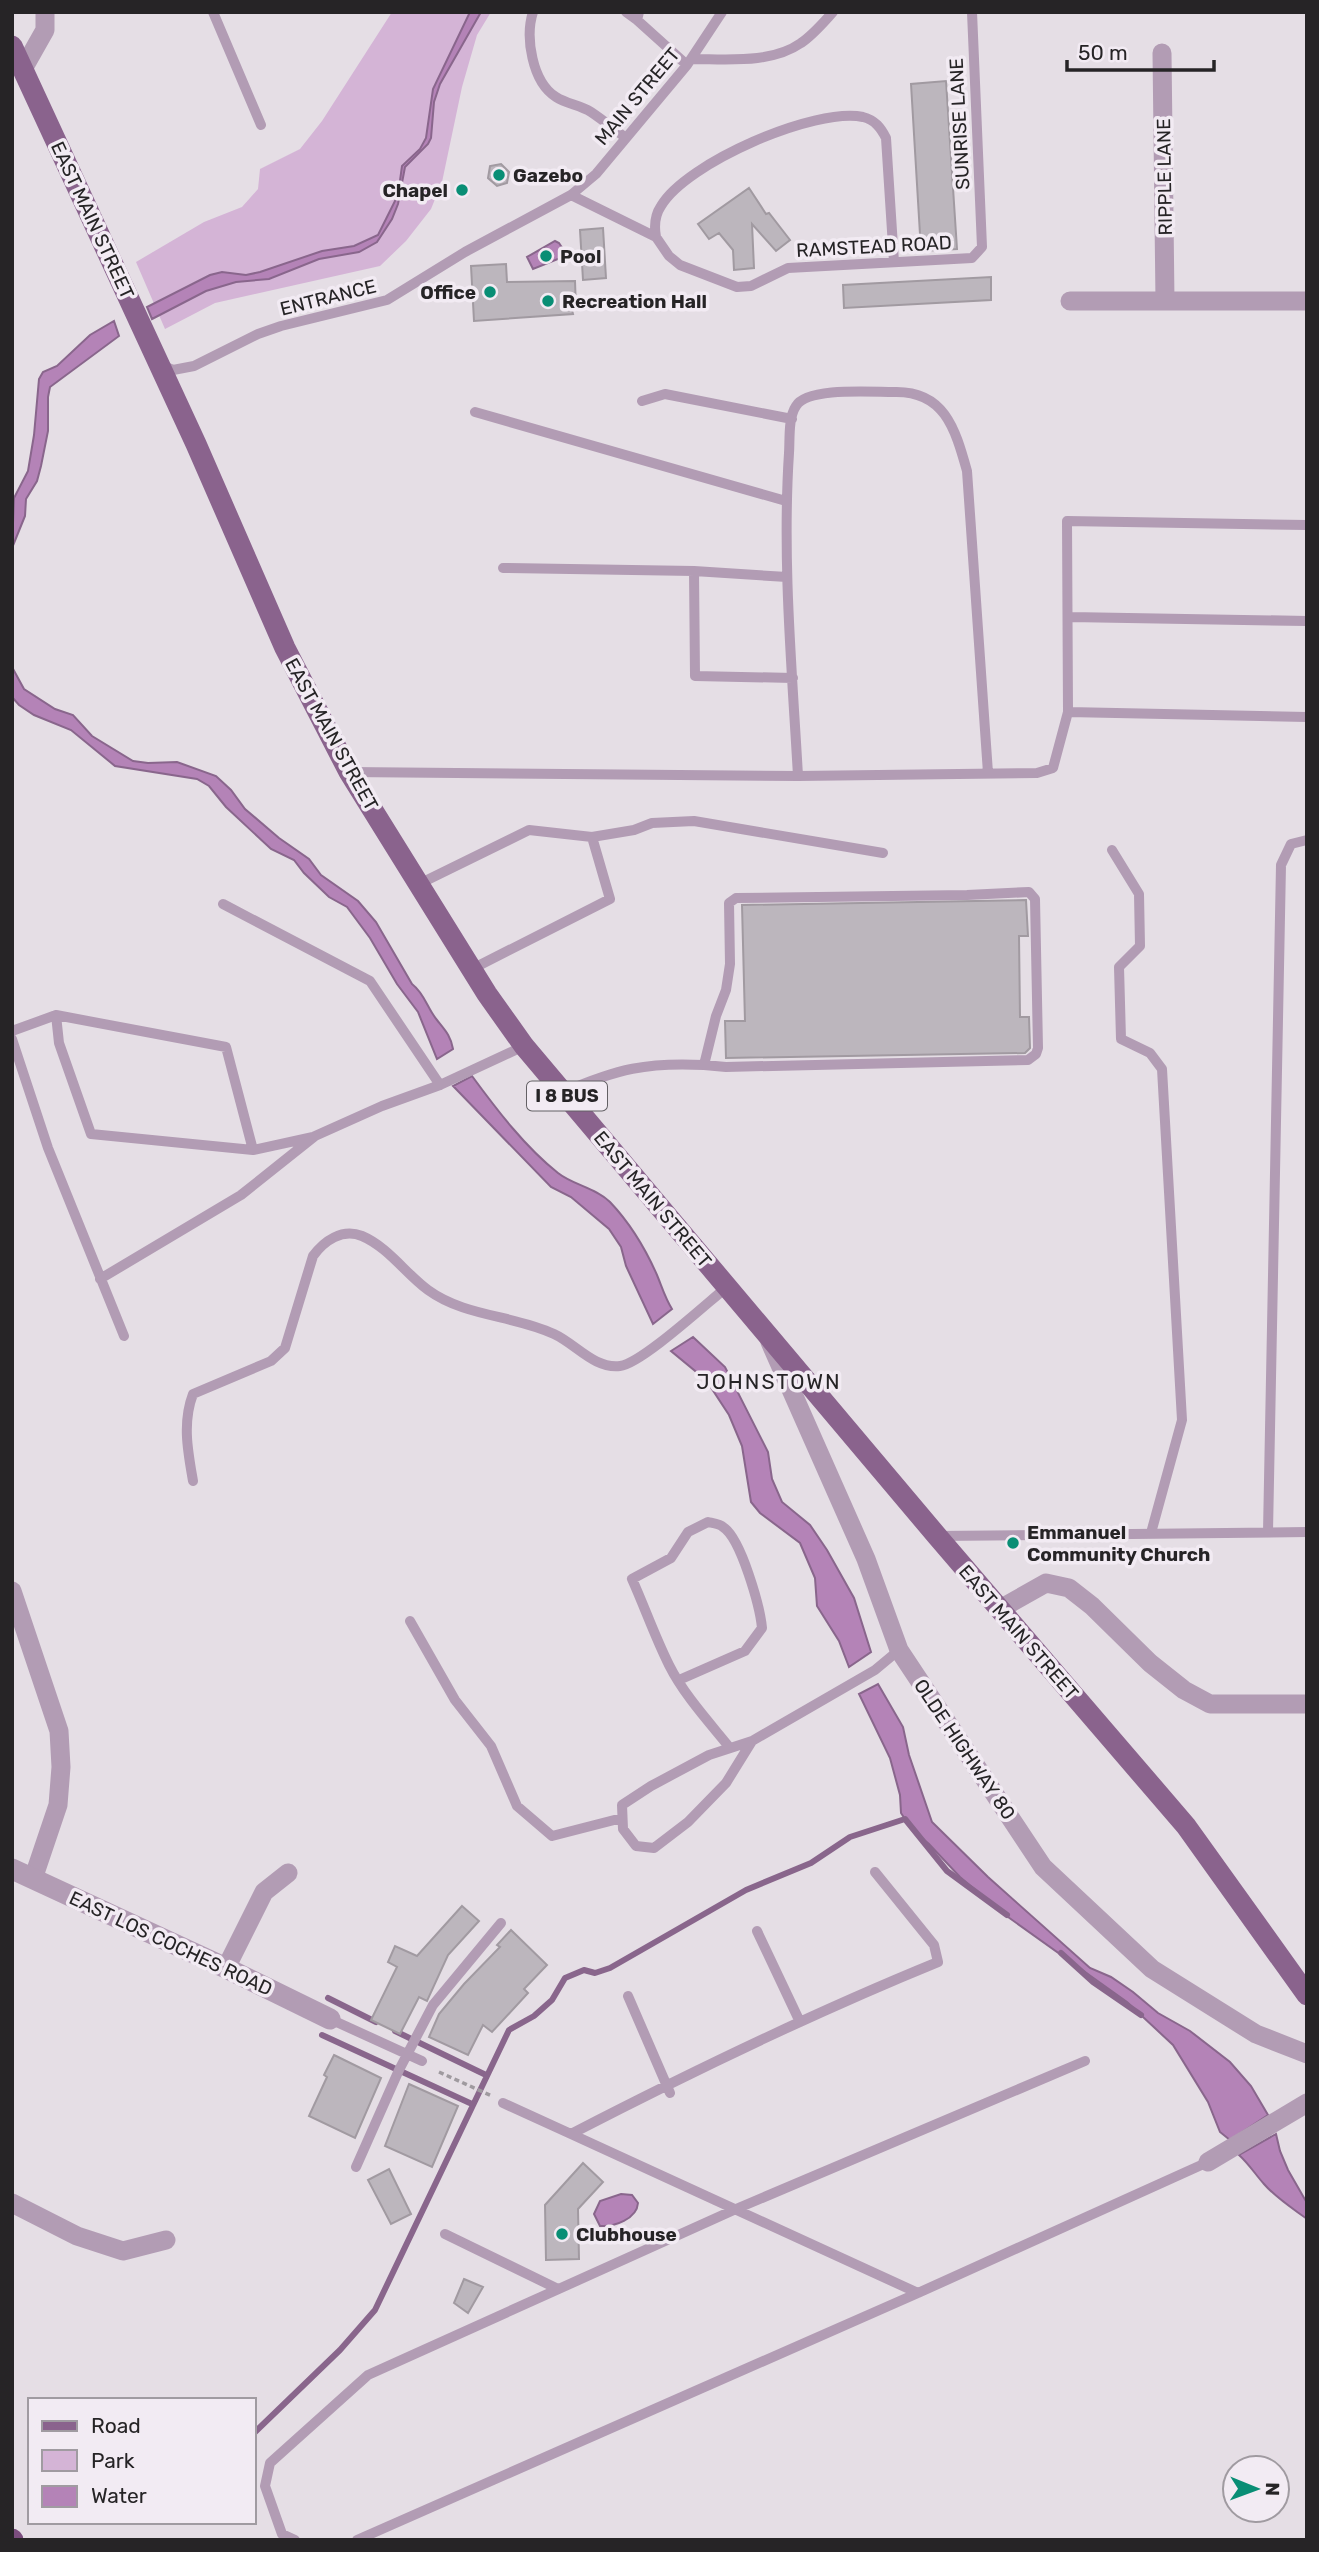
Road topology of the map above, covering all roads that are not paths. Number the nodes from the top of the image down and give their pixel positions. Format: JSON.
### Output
{"nodes":[{"id":1,"x":59,"y":12,"type":"edge"},
{"id":2,"x":213,"y":12,"type":"edge"},
{"id":3,"x":533,"y":12,"type":"edge"},
{"id":4,"x":626,"y":12,"type":"edge"},
{"id":5,"x":722,"y":12,"type":"edge"},
{"id":6,"x":833,"y":12,"type":"edge"},
{"id":7,"x":972,"y":12,"type":"edge"},
{"id":8,"x":638,"y":16,"type":"edge"},
{"id":9,"x":45,"y":21,"type":"edge"},
{"id":10,"x":12,"y":46,"type":"edge"},
{"id":11,"x":1162,"y":53,"type":"dead end"},
{"id":12,"x":689,"y":62,"type":"junction"},
{"id":13,"x":23,"y":69,"type":"junction"},
{"id":14,"x":261,"y":125,"type":"dead end"},
{"id":15,"x":626,"y":138,"type":"junction"},
{"id":16,"x":571,"y":195,"type":"junction"},
{"id":17,"x":982,"y":233,"type":"joint"},
{"id":18,"x":656,"y":237,"type":"junction"},
{"id":19,"x":894,"y":262,"type":"junction"},
{"id":20,"x":1165,"y":300,"type":"junction"},
{"id":21,"x":1070,"y":301,"type":"dead end"},
{"id":22,"x":1307,"y":301,"type":"edge"},
{"id":23,"x":160,"y":364,"type":"junction"},
{"id":24,"x":189,"y":367,"type":"junction"},
{"id":25,"x":174,"y":397,"type":"junction"},
{"id":26,"x":642,"y":401,"type":"dead end"},
{"id":27,"x":475,"y":412,"type":"dead end"},
{"id":28,"x":792,"y":419,"type":"junction"},
{"id":29,"x":786,"y":501,"type":"junction"},
{"id":30,"x":1307,"y":525,"type":"edge"},
{"id":31,"x":503,"y":568,"type":"dead end"},
{"id":32,"x":694,"y":571,"type":"junction"},
{"id":33,"x":787,"y":577,"type":"junction"},
{"id":34,"x":1070,"y":617,"type":"junction"},
{"id":35,"x":1307,"y":621,"type":"edge"},
{"id":36,"x":793,"y":677,"type":"junction"},
{"id":37,"x":1068,"y":712,"type":"junction"},
{"id":38,"x":1307,"y":717,"type":"edge"},
{"id":39,"x":349,"y":772,"type":"junction"},
{"id":40,"x":988,"y":774,"type":"junction"},
{"id":41,"x":798,"y":776,"type":"junction"},
{"id":42,"x":592,"y":837,"type":"junction"},
{"id":43,"x":1307,"y":840,"type":"edge"},
{"id":44,"x":1112,"y":850,"type":"dead end"},
{"id":45,"x":883,"y":853,"type":"dead end"},
{"id":46,"x":419,"y":884,"type":"junction"},
{"id":47,"x":223,"y":904,"type":"dead end"},
{"id":48,"x":471,"y":970,"type":"junction"},
{"id":49,"x":56,"y":1015,"type":"junction"},
{"id":50,"x":12,"y":1031,"type":"edge"},
{"id":51,"x":12,"y":1040,"type":"edge"},
{"id":52,"x":524,"y":1046,"type":"junction"},
{"id":53,"x":705,"y":1065,"type":"junction"},
{"id":54,"x":440,"y":1085,"type":"junction"},
{"id":55,"x":564,"y":1093,"type":"junction"},
{"id":56,"x":315,"y":1136,"type":"junction"},
{"id":57,"x":253,"y":1150,"type":"junction"},
{"id":58,"x":100,"y":1279,"type":"junction"},
{"id":59,"x":727,"y":1287,"type":"junction"},
{"id":60,"x":764,"y":1329,"type":"junction"},
{"id":61,"x":124,"y":1336,"type":"dead end"},
{"id":62,"x":193,"y":1481,"type":"dead end"},
{"id":63,"x":1268,"y":1532,"type":"junction"},
{"id":64,"x":1307,"y":1532,"type":"edge"},
{"id":65,"x":1152,"y":1533,"type":"junction"},
{"id":66,"x":937,"y":1536,"type":"junction"},
{"id":67,"x":12,"y":1591,"type":"edge"},
{"id":68,"x":1000,"y":1609,"type":"junction"},
{"id":69,"x":410,"y":1621,"type":"dead end"},
{"id":70,"x":899,"y":1650,"type":"junction"},
{"id":71,"x":679,"y":1680,"type":"junction"},
{"id":72,"x":1307,"y":1704,"type":"edge"},
{"id":73,"x":752,"y":1741,"type":"junction"},
{"id":74,"x":730,"y":1748,"type":"junction"},
{"id":75,"x":622,"y":1818,"type":"junction"},
{"id":76,"x":12,"y":1869,"type":"edge"},
{"id":77,"x":875,"y":1872,"type":"dead end"},
{"id":78,"x":288,"y":1873,"type":"dead end"},
{"id":79,"x":33,"y":1879,"type":"junction"},
{"id":80,"x":501,"y":1923,"type":"dead end"},
{"id":81,"x":757,"y":1931,"type":"dead end"},
{"id":82,"x":226,"y":1968,"type":"junction"},
{"id":83,"x":1307,"y":1995,"type":"edge"},
{"id":84,"x":628,"y":1996,"type":"dead end"},
{"id":85,"x":330,"y":2019,"type":"joint"},
{"id":86,"x":800,"y":2022,"type":"junction"},
{"id":87,"x":407,"y":2054,"type":"junction"},
{"id":88,"x":1307,"y":2054,"type":"edge"},
{"id":89,"x":1085,"y":2060,"type":"dead end"},
{"id":90,"x":422,"y":2061,"type":"dead end"},
{"id":91,"x":668,"y":2089,"type":"junction"},
{"id":92,"x":499,"y":2100,"type":"road end"},
{"id":93,"x":1299,"y":2108,"type":"edge"},
{"id":94,"x":571,"y":2134,"type":"junction"},
{"id":95,"x":1208,"y":2162,"type":"joint"},
{"id":96,"x":356,"y":2168,"type":"dead end"},
{"id":97,"x":12,"y":2203,"type":"edge"},
{"id":98,"x":736,"y":2209,"type":"junction"},
{"id":99,"x":445,"y":2234,"type":"dead end"},
{"id":100,"x":166,"y":2240,"type":"dead end"},
{"id":101,"x":558,"y":2289,"type":"junction"},
{"id":102,"x":918,"y":2293,"type":"junction"},
{"id":103,"x":295,"y":2540,"type":"edge"},
{"id":104,"x":357,"y":2540,"type":"edge"}],
"edges":[{"from":1,"to":9,"type":"street"},
{"from":2,"to":14,"type":"lane"},
{"from":3,"to":15,"type":"lane"},
{"from":4,"to":8,"type":"lane"},
{"from":5,"to":12,"type":"lane","name":"MAIN STREET"},
{"from":6,"to":12,"type":"lane"},
{"from":7,"to":17,"type":"lane","name":"SUNRISE LANE"},
{"from":8,"to":12,"type":"lane"},
{"from":9,"to":13,"type":"street"},
{"from":10,"to":13,"type":"main road","name":"EAST MAIN STREET","number":"I 8 BUS"},
{"from":11,"to":20,"type":"street","name":"RIPPLE LANE"},
{"from":12,"to":15,"type":"lane","name":"MAIN STREET"},
{"from":13,"to":23,"type":"main road","name":"EAST MAIN STREET","number":"I 8 BUS"},
{"from":15,"to":16,"type":"lane","name":"MAIN STREET"},
{"from":16,"to":18,"type":"lane","name":"RAMSTEAD ROAD"},
{"from":16,"to":24,"type":"lane","name":"ENTRANCE"},
{"from":17,"to":19,"type":"lane","name":"RAMSTEAD ROAD"},
{"from":18,"to":19,"type":"lane","name":"RAMSTEAD ROAD"},
{"from":18,"to":19,"type":"lane"},
{"from":20,"to":21,"type":"street"},
{"from":20,"to":22,"type":"street"},
{"from":23,"to":24,"type":"lane"},
{"from":23,"to":25,"type":"main road","name":"EAST MAIN STREET","number":"I 8 BUS"},
{"from":24,"to":25,"type":"lane"},
{"from":25,"to":39,"type":"main road","name":"EAST MAIN STREET","number":"I 8 BUS"},
{"from":26,"to":28,"type":"lane"},
{"from":27,"to":29,"type":"lane"},
{"from":28,"to":29,"type":"lane"},
{"from":28,"to":40,"type":"lane"},
{"from":29,"to":33,"type":"lane"},
{"from":30,"to":34,"type":"lane"},
{"from":31,"to":32,"type":"lane"},
{"from":32,"to":33,"type":"lane"},
{"from":32,"to":36,"type":"lane"},
{"from":33,"to":36,"type":"lane"},
{"from":34,"to":35,"type":"lane"},
{"from":34,"to":37,"type":"lane"},
{"from":36,"to":41,"type":"lane"},
{"from":37,"to":38,"type":"lane"},
{"from":37,"to":40,"type":"lane"},
{"from":39,"to":41,"type":"lane"},
{"from":39,"to":46,"type":"main road","name":"EAST MAIN STREET","number":"I 8 BUS"},
{"from":40,"to":41,"type":"lane"},
{"from":42,"to":45,"type":"lane"},
{"from":42,"to":46,"type":"lane"},
{"from":42,"to":48,"type":"lane"},
{"from":43,"to":63,"type":"lane"},
{"from":44,"to":65,"type":"lane"},
{"from":46,"to":48,"type":"main road","name":"EAST MAIN STREET","number":"I 8 BUS"},
{"from":47,"to":54,"type":"lane"},
{"from":48,"to":52,"type":"main road","name":"EAST MAIN STREET","number":"I 8 BUS"},
{"from":49,"to":50,"type":"lane"},
{"from":49,"to":57,"type":"lane"},
{"from":49,"to":57,"type":"lane"},
{"from":51,"to":58,"type":"lane"},
{"from":52,"to":54,"type":"lane"},
{"from":52,"to":55,"type":"main road","name":"EAST MAIN STREET","number":"I 8 BUS"},
{"from":53,"to":53,"type":"lane"},
{"from":53,"to":55,"type":"lane"},
{"from":54,"to":56,"type":"lane"},
{"from":55,"to":59,"type":"main road","name":"EAST MAIN STREET","number":"I 8 BUS"},
{"from":56,"to":57,"type":"lane"},
{"from":56,"to":58,"type":"lane"},
{"from":58,"to":61,"type":"lane"},
{"from":59,"to":60,"type":"main road","name":"EAST MAIN STREET","number":"I 8 BUS"},
{"from":59,"to":62,"type":"lane"},
{"from":60,"to":66,"type":"main road","name":"EAST MAIN STREET","number":"I 8 BUS"},
{"from":60,"to":70,"type":"street","name":"OLDE HIGHWAY 80"},
{"from":63,"to":64,"type":"lane"},
{"from":63,"to":65,"type":"lane"},
{"from":65,"to":66,"type":"lane"},
{"from":66,"to":68,"type":"main road","name":"EAST MAIN STREET","number":"I 8 BUS"},
{"from":67,"to":79,"type":"street"},
{"from":68,"to":72,"type":"street"},
{"from":68,"to":83,"type":"main road","name":"EAST MAIN STREET","number":"I 8 BUS"},
{"from":69,"to":75,"type":"lane"},
{"from":70,"to":73,"type":"lane"},
{"from":70,"to":88,"type":"street","name":"OLDE HIGHWAY 80"},
{"from":71,"to":71,"type":"lane"},
{"from":71,"to":74,"type":"lane"},
{"from":73,"to":74,"type":"lane"},
{"from":73,"to":75,"type":"lane"},
{"from":74,"to":75,"type":"lane"},
{"from":76,"to":79,"type":"street","name":"EAST LOS COCHES ROAD"},
{"from":77,"to":86,"type":"lane"},
{"from":78,"to":82,"type":"street"},
{"from":79,"to":82,"type":"street","name":"EAST LOS COCHES ROAD"},
{"from":80,"to":87,"type":"lane"},
{"from":81,"to":86,"type":"lane"},
{"from":82,"to":85,"type":"street","name":"EAST LOS COCHES ROAD"},
{"from":84,"to":91,"type":"lane"},
{"from":85,"to":87,"type":"lane"},
{"from":86,"to":91,"type":"lane"},
{"from":87,"to":90,"type":"lane"},
{"from":87,"to":96,"type":"lane"},
{"from":89,"to":98,"type":"lane"},
{"from":91,"to":94,"type":"lane"},
{"from":92,"to":94,"type":"lane"},
{"from":93,"to":95,"type":"street"},
{"from":94,"to":98,"type":"lane"},
{"from":95,"to":102,"type":"lane"},
{"from":97,"to":100,"type":"street"},
{"from":98,"to":101,"type":"lane"},
{"from":98,"to":102,"type":"lane"},
{"from":99,"to":101,"type":"lane"},
{"from":101,"to":103,"type":"lane"},
{"from":102,"to":104,"type":"lane"}]}
